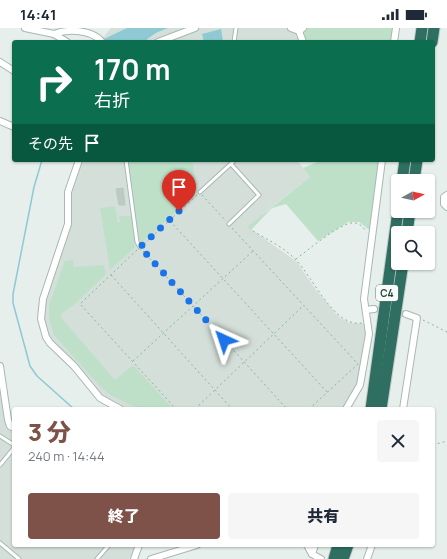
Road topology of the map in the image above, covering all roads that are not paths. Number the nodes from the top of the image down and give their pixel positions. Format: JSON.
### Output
{"nodes":[{"id":1,"x":24,"y":28,"type":"edge"},
{"id":2,"x":195,"y":28,"type":"edge"},
{"id":3,"x":236,"y":28,"type":"edge"},
{"id":4,"x":291,"y":28,"type":"edge"},
{"id":5,"x":396,"y":28,"type":"edge"},
{"id":6,"x":421,"y":28,"type":"edge"},
{"id":7,"x":434,"y":28,"type":"edge"},
{"id":8,"x":176,"y":30,"type":"edge"},
{"id":9,"x":301,"y":30,"type":"edge"},
{"id":10,"x":54,"y":34,"type":"junction"},
{"id":11,"x":64,"y":40,"type":"edge"},
{"id":12,"x":100,"y":40,"type":"edge"},
{"id":13,"x":161,"y":40,"type":"edge"},
{"id":14,"x":234,"y":40,"type":"edge"},
{"id":15,"x":303,"y":40,"type":"edge"},
{"id":16,"x":394,"y":40,"type":"edge"},
{"id":17,"x":420,"y":40,"type":"edge"},
{"id":18,"x":432,"y":40,"type":"edge"},
{"id":19,"x":0,"y":62,"type":"edge"},
{"id":20,"x":12,"y":70,"type":"edge"},
{"id":21,"x":0,"y":121,"type":"edge"},
{"id":22,"x":12,"y":126,"type":"edge"},
{"id":23,"x":78,"y":162,"type":"edge"},
{"id":24,"x":126,"y":162,"type":"edge"},
{"id":25,"x":382,"y":162,"type":"edge"},
{"id":26,"x":405,"y":162,"type":"edge"},
{"id":27,"x":417,"y":162,"type":"edge"},
{"id":28,"x":231,"y":164,"type":"joint"},
{"id":29,"x":403,"y":174,"type":"edge"},
{"id":30,"x":415,"y":174,"type":"edge"},
{"id":31,"x":200,"y":192,"type":"road end"},
{"id":32,"x":447,"y":195,"type":"edge"},
{"id":33,"x":447,"y":207,"type":"edge"},
{"id":34,"x":397,"y":218,"type":"edge"},
{"id":35,"x":229,"y":224,"type":"dead end"},
{"id":36,"x":140,"y":247,"type":"road end"},
{"id":37,"x":402,"y":270,"type":"edge"},
{"id":38,"x":366,"y":310,"type":"junction"},
{"id":39,"x":374,"y":310,"type":"tunnel mouth"},
{"id":40,"x":406,"y":314,"type":"tunnel mouth"},
{"id":41,"x":0,"y":366,"type":"edge"},
{"id":42,"x":116,"y":407,"type":"edge"},
{"id":43,"x":348,"y":407,"type":"edge"},
{"id":44,"x":371,"y":407,"type":"edge"},
{"id":45,"x":381,"y":407,"type":"edge"},
{"id":46,"x":404,"y":407,"type":"edge"},
{"id":47,"x":12,"y":427,"type":"edge"},
{"id":48,"x":0,"y":436,"type":"edge"},
{"id":49,"x":12,"y":444,"type":"edge"},
{"id":50,"x":12,"y":450,"type":"edge"},
{"id":51,"x":0,"y":465,"type":"edge"},
{"id":52,"x":0,"y":543,"type":"edge"},
{"id":53,"x":107,"y":547,"type":"edge"},
{"id":54,"x":138,"y":547,"type":"edge"},
{"id":55,"x":190,"y":547,"type":"edge"},
{"id":56,"x":307,"y":547,"type":"edge"},
{"id":57,"x":314,"y":547,"type":"edge"},
{"id":58,"x":337,"y":547,"type":"edge"},
{"id":59,"x":347,"y":547,"type":"edge"},
{"id":60,"x":371,"y":547,"type":"edge"},
{"id":61,"x":312,"y":554,"type":"junction"},
{"id":62,"x":19,"y":559,"type":"edge"},
{"id":63,"x":97,"y":559,"type":"edge"},
{"id":64,"x":134,"y":559,"type":"edge"},
{"id":65,"x":151,"y":559,"type":"edge"},
{"id":66,"x":321,"y":559,"type":"edge"},
{"id":67,"x":334,"y":559,"type":"edge"},
{"id":68,"x":343,"y":559,"type":"edge"},
{"id":69,"x":367,"y":559,"type":"edge"}],
"edges":[{"from":1,"to":10,"type":"street"},
{"from":2,"to":8,"type":"street"},
{"from":3,"to":14,"type":"lane"},
{"from":4,"to":9,"type":"street"},
{"from":5,"to":16,"type":"street"},
{"from":6,"to":17,"type":"highway"},
{"from":7,"to":18,"type":"highway"},
{"from":8,"to":13,"type":"street"},
{"from":9,"to":15,"type":"street"},
{"from":10,"to":11,"type":"street"},
{"from":10,"to":12,"type":"street"},
{"from":19,"to":20,"type":"street"},
{"from":21,"to":22,"type":"street"},
{"from":23,"to":42,"type":"street"},
{"from":24,"to":36,"type":"lane"},
{"from":25,"to":38,"type":"street"},
{"from":26,"to":29,"type":"highway"},
{"from":27,"to":30,"type":"highway"},
{"from":28,"to":31,"type":"lane"},
{"from":28,"to":35,"type":"lane"},
{"from":32,"to":33,"type":"street"},
{"from":34,"to":44,"type":"highway","number":"C4"},
{"from":37,"to":45,"type":"highway","number":"C4"},
{"from":38,"to":39,"type":"street"},
{"from":38,"to":43,"type":"street"},
{"from":40,"to":46,"type":"street"},
{"from":41,"to":47,"type":"street"},
{"from":48,"to":49,"type":"lane"},
{"from":50,"to":51,"type":"lane"},
{"from":52,"to":62,"type":"lane"},
{"from":53,"to":63,"type":"lane"},
{"from":54,"to":64,"type":"street"},
{"from":55,"to":65,"type":"street"},
{"from":56,"to":61,"type":"street"},
{"from":57,"to":61,"type":"street"},
{"from":58,"to":67,"type":"highway"},
{"from":59,"to":68,"type":"highway"},
{"from":60,"to":69,"type":"street"},
{"from":61,"to":66,"type":"street"}]}
